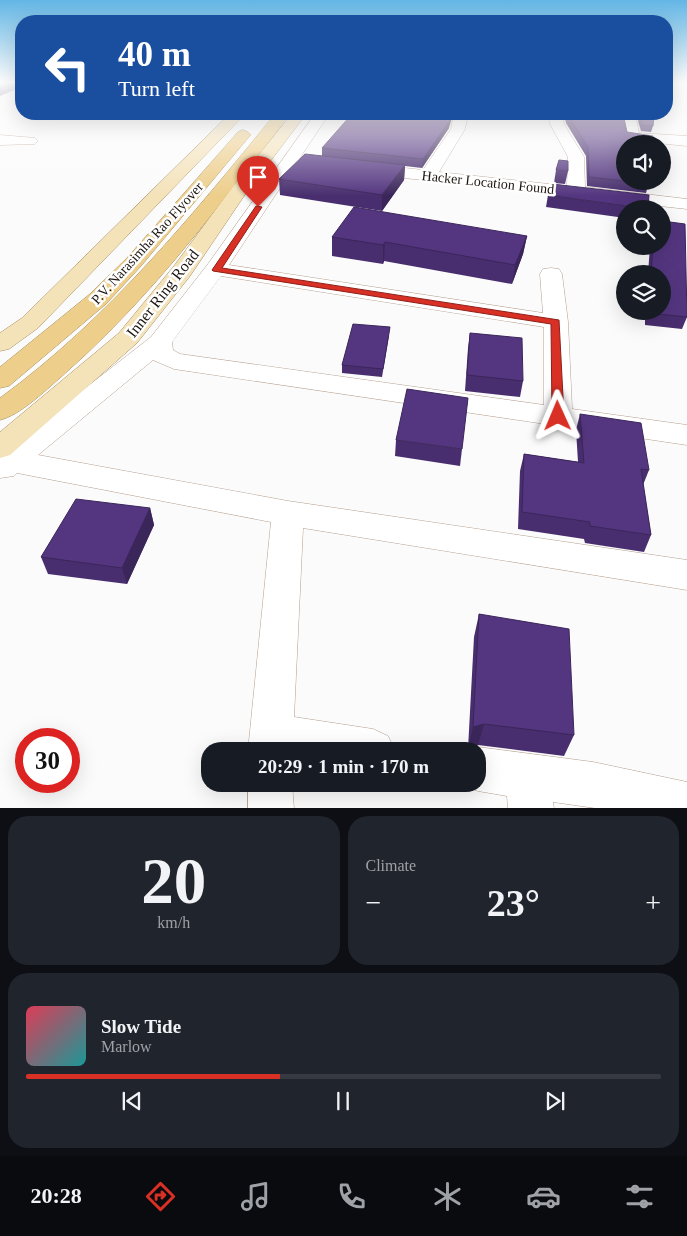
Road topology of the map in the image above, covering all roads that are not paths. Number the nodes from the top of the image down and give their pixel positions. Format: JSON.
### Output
{"nodes":[{"id":1,"x":243,"y":121,"type":"edge"},
{"id":2,"x":244,"y":121,"type":"edge"},
{"id":3,"x":277,"y":121,"type":"edge"},
{"id":4,"x":294,"y":121,"type":"edge"},
{"id":5,"x":317,"y":121,"type":"edge"},
{"id":6,"x":460,"y":121,"type":"edge"},
{"id":7,"x":556,"y":121,"type":"edge"},
{"id":8,"x":629,"y":121,"type":"edge"},
{"id":9,"x":0,"y":140,"type":"edge"},
{"id":10,"x":30,"y":141,"type":"dead end"},
{"id":11,"x":687,"y":141,"type":"edge"},
{"id":12,"x":290,"y":161,"type":"junction"},
{"id":13,"x":309,"y":163,"type":"edge"},
{"id":14,"x":349,"y":167,"type":"edge"},
{"id":15,"x":428,"y":175,"type":"junction"},
{"id":16,"x":576,"y":191,"type":"junction"},
{"id":17,"x":686,"y":208,"type":"edge"},
{"id":18,"x":216,"y":270,"type":"junction"},
{"id":19,"x":551,"y":274,"type":"dead end"},
{"id":20,"x":556,"y":322,"type":"junction"},
{"id":21,"x":160,"y":342,"type":"junction"},
{"id":22,"x":0,"y":344,"type":"edge"},
{"id":23,"x":0,"y":380,"type":"edge"},
{"id":24,"x":0,"y":411,"type":"edge"},
{"id":25,"x":558,"y":416,"type":"junction"},
{"id":26,"x":687,"y":435,"type":"edge"},
{"id":27,"x":4,"y":460,"type":"edge"},
{"id":28,"x":288,"y":513,"type":"junction"},
{"id":29,"x":687,"y":575,"type":"edge"},
{"id":30,"x":270,"y":742,"type":"edge"},
{"id":31,"x":486,"y":772,"type":"edge"},
{"id":32,"x":270,"y":792,"type":"edge"},
{"id":33,"x":530,"y":793,"type":"edge"},
{"id":34,"x":687,"y":805,"type":"edge"},
{"id":35,"x":270,"y":808,"type":"edge"}],
"edges":[{"from":1,"to":22,"type":"main road"},
{"from":2,"to":23,"type":"highway","name":"P.V. Narasimha Rao Flyover"},
{"from":3,"to":24,"type":"highway","name":"P.V. Narasimha Rao Flyover"},
{"from":4,"to":27,"type":"main road","name":"Inner Ring Road"},
{"from":5,"to":12,"type":"street"},
{"from":6,"to":15,"type":"street"},
{"from":7,"to":16,"type":"street"},
{"from":8,"to":11,"type":"street"},
{"from":9,"to":10,"type":"street"},
{"from":12,"to":13,"type":"street"},
{"from":12,"to":18,"type":"street"},
{"from":14,"to":15,"type":"street","name":"Hacker Location Found"},
{"from":15,"to":16,"type":"street","name":"Hacker Location Found"},
{"from":16,"to":17,"type":"street","name":"Hacker Location Found"},
{"from":18,"to":20,"type":"street"},
{"from":18,"to":21,"type":"street"},
{"from":19,"to":20,"type":"street"},
{"from":20,"to":25,"type":"street"},
{"from":21,"to":25,"type":"street"},
{"from":21,"to":27,"type":"street"},
{"from":25,"to":26,"type":"street"},
{"from":27,"to":28,"type":"street"},
{"from":28,"to":29,"type":"street"},
{"from":28,"to":30,"type":"street"},
{"from":31,"to":33,"type":"street"},
{"from":32,"to":35,"type":"street"},
{"from":33,"to":34,"type":"street"}]}
